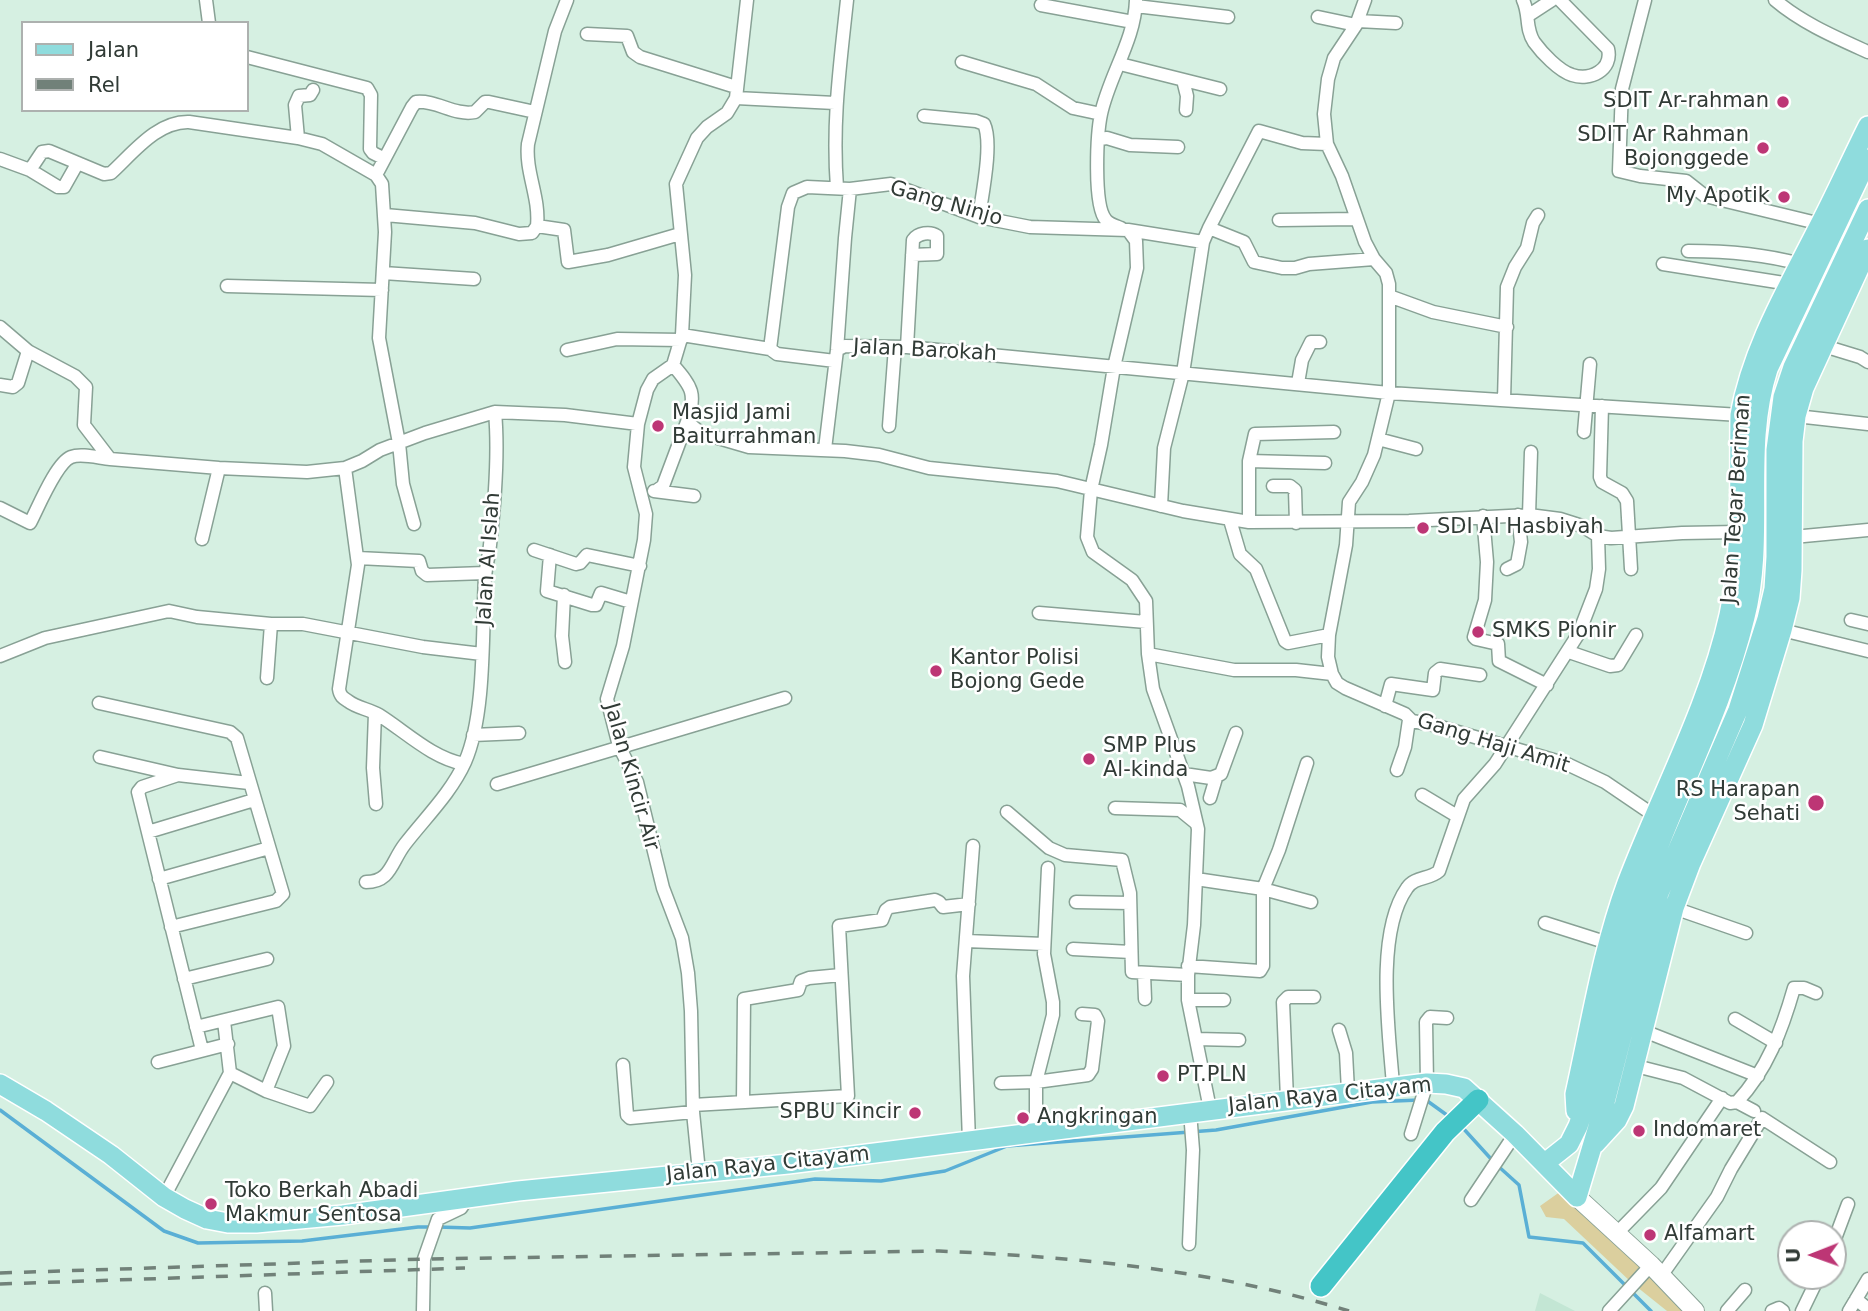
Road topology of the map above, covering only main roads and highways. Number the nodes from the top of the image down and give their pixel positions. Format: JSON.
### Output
{"nodes":[{"id":1,"x":1868,"y":127,"type":"edge"},
{"id":2,"x":1868,"y":159,"type":"edge"},
{"id":3,"x":1846,"y":186,"type":"junction"},
{"id":4,"x":1868,"y":209,"type":"edge"},
{"id":5,"x":1867,"y":255,"type":"edge"},
{"id":6,"x":1793,"y":477,"type":"junction"},
{"id":7,"x":1777,"y":506,"type":"junction"},
{"id":8,"x":1734,"y":655,"type":"junction"},
{"id":9,"x":1754,"y":662,"type":"junction"},
{"id":10,"x":1633,"y":934,"type":"junction"},
{"id":11,"x":0,"y":1084,"type":"edge"},
{"id":12,"x":1471,"y":1106,"type":"junction"},
{"id":13,"x":1592,"y":1147,"type":"junction"},
{"id":14,"x":1545,"y":1163,"type":"junction"},
{"id":15,"x":1577,"y":1197,"type":"junction"},
{"id":16,"x":1321,"y":1286,"type":"dead end"},
{"id":17,"x":1695,"y":1311,"type":"edge"}],
"edges":[{"from":1,"to":3,"type":"main road","name":"Jalan Tegar Beriman"},
{"from":2,"to":3,"type":"main road","name":"Jalan Tegar Beriman"},
{"from":3,"to":8,"type":"main road","name":"Jalan Tegar Beriman"},
{"from":3,"to":10,"type":"main road","name":"Jalan Tegar Beriman"},
{"from":4,"to":7,"type":"main road","name":"Jalan Tegar Beriman"},
{"from":5,"to":6,"type":"main road","name":"Jalan Tegar Beriman"},
{"from":6,"to":7,"type":"main road"},
{"from":6,"to":10,"type":"main road","name":"Jalan Tegar Beriman"},
{"from":7,"to":9,"type":"main road","name":"Jalan Tegar Beriman"},
{"from":8,"to":9,"type":"main road"},
{"from":8,"to":10,"type":"main road","name":"Jalan Tegar Beriman"},
{"from":9,"to":10,"type":"main road","name":"Jalan Tegar Beriman"},
{"from":10,"to":13,"type":"main road","name":"Jalan Tegar Beriman"},
{"from":10,"to":13,"type":"main road","name":"Jalan Tegar Beriman"},
{"from":10,"to":14,"type":"main road","name":"Jalan Tegar Beriman"},
{"from":11,"to":12,"type":"main road","name":"Jalan Raya Citayam"},
{"from":12,"to":14,"type":"main road","name":"Jalan Raya Citayam"},
{"from":12,"to":16,"type":"highway"},
{"from":13,"to":15,"type":"main road","name":"Jalan Tegar Beriman"},
{"from":14,"to":15,"type":"main road","name":"Jalan Raya Citayam"},
{"from":15,"to":17,"type":"main road"}]}
